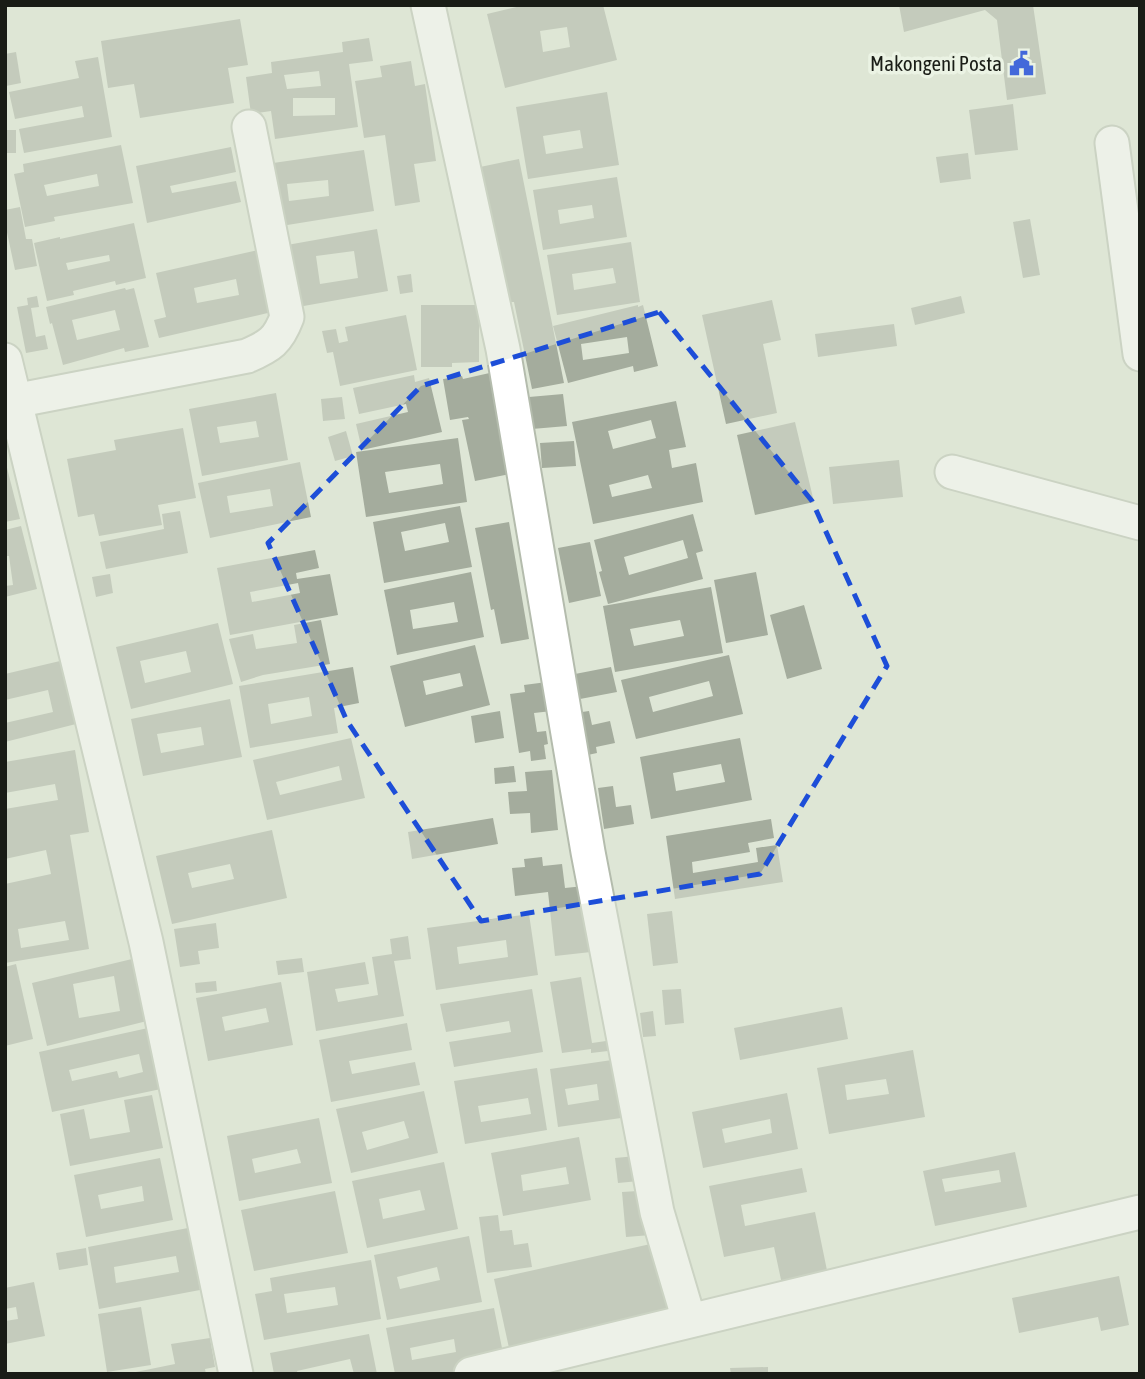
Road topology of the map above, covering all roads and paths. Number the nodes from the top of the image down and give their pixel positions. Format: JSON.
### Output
{"nodes":[{"id":1,"x":428,"y":5,"type":"edge"},
{"id":2,"x":249,"y":127,"type":"dead end"},
{"id":3,"x":1112,"y":144,"type":"dead end"},
{"id":4,"x":1140,"y":354,"type":"edge"},
{"id":5,"x":5,"y":360,"type":"edge"},
{"id":6,"x":14,"y":401,"type":"junction"},
{"id":7,"x":952,"y":472,"type":"dead end"},
{"id":8,"x":1140,"y":523,"type":"edge"},
{"id":9,"x":1140,"y":1212,"type":"edge"},
{"id":10,"x":689,"y":1320,"type":"junction"},
{"id":11,"x":236,"y":1374,"type":"edge"},
{"id":12,"x":471,"y":1374,"type":"edge"}],
"edges":[{"from":1,"to":10,"type":"street"},
{"from":2,"to":6,"type":"street"},
{"from":3,"to":4,"type":"street"},
{"from":5,"to":6,"type":"street"},
{"from":6,"to":11,"type":"street"},
{"from":7,"to":8,"type":"street"},
{"from":9,"to":10,"type":"street"},
{"from":10,"to":12,"type":"street"}]}
